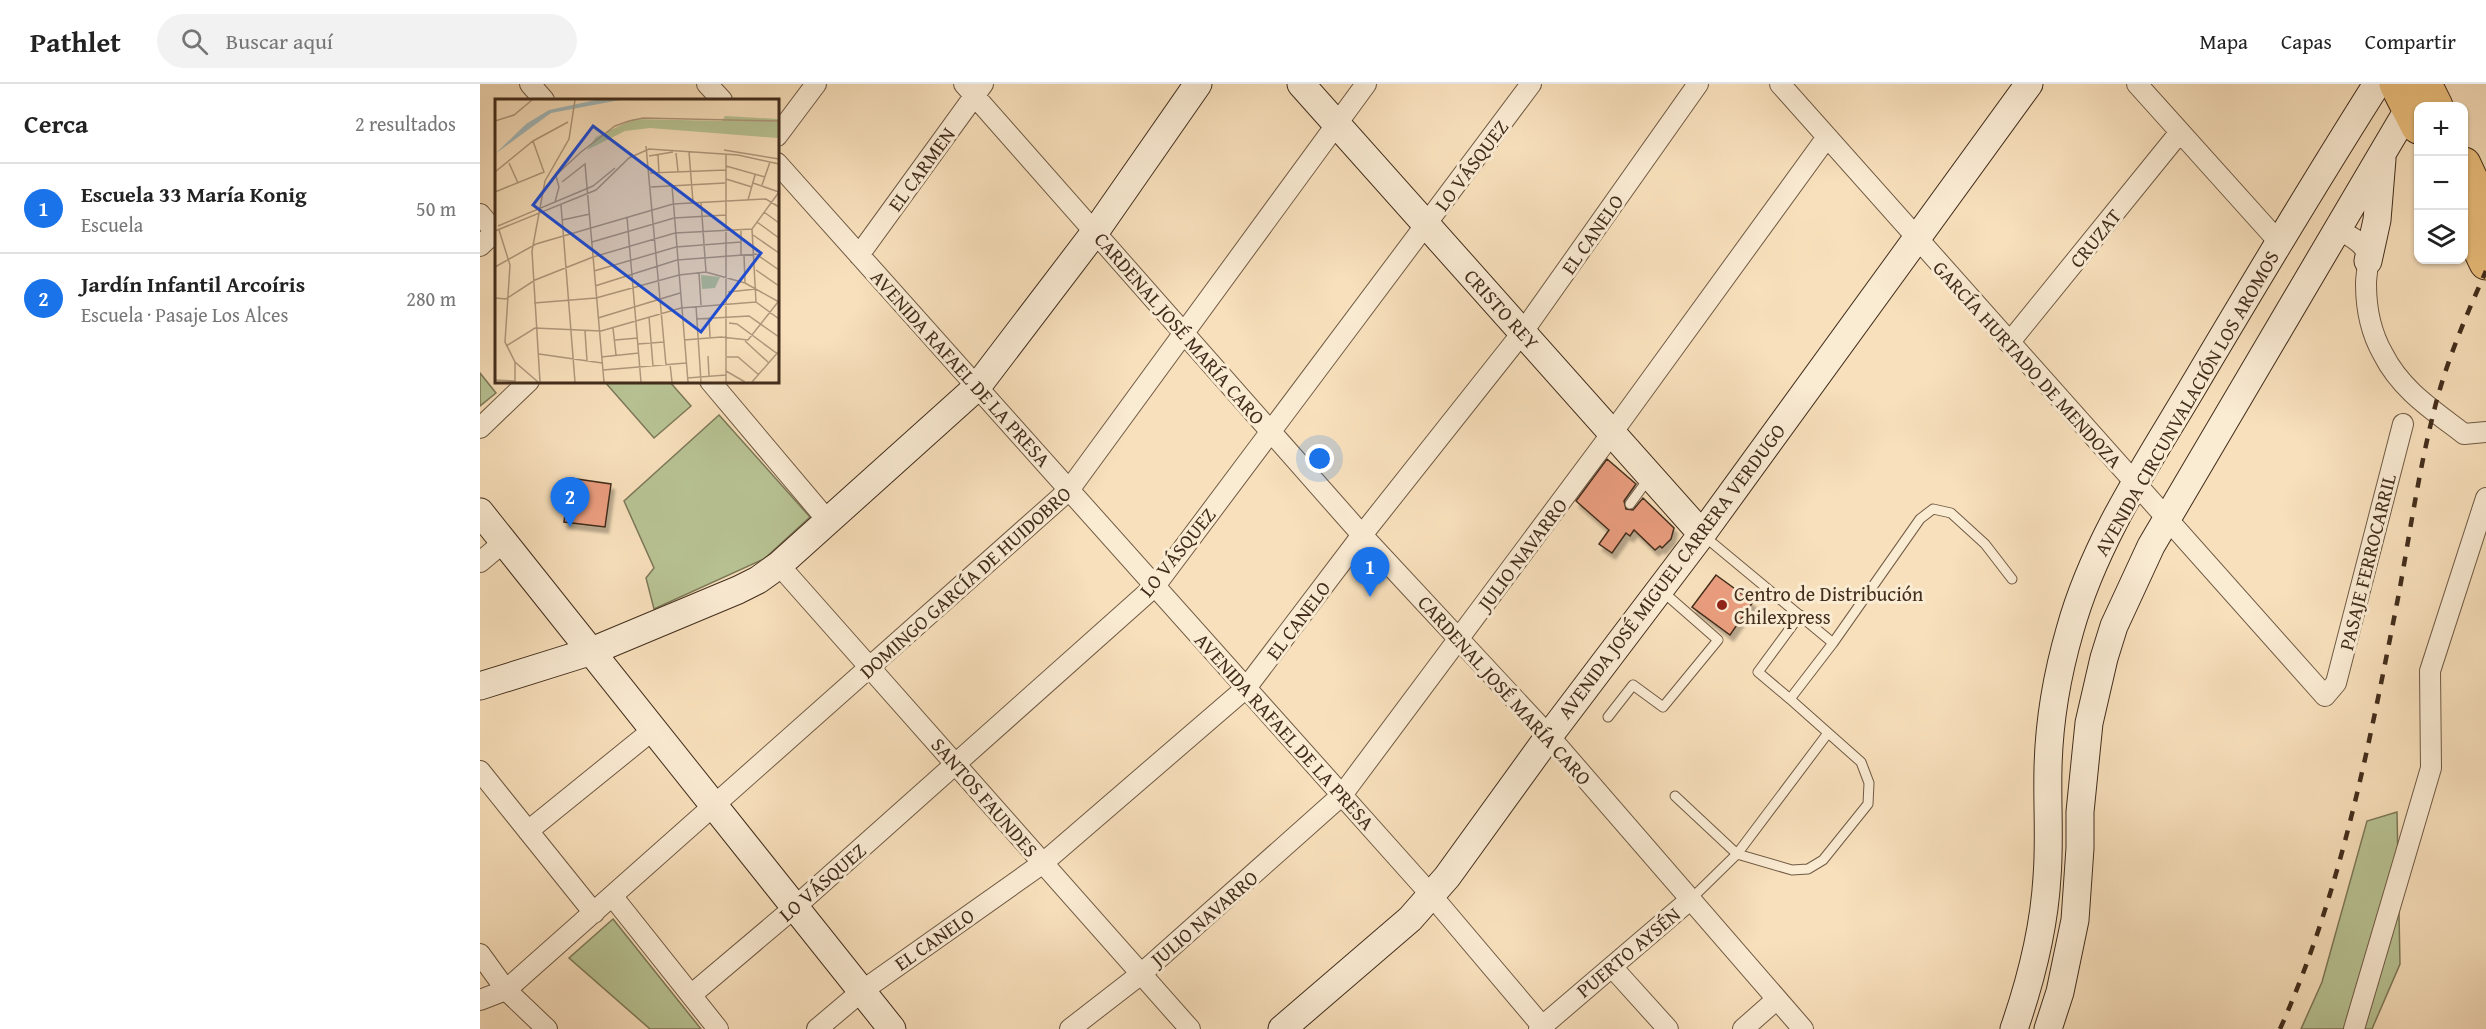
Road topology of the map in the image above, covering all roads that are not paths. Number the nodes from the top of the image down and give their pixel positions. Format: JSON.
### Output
{"nodes":[{"id":1,"x":530,"y":84,"type":"edge"},
{"id":2,"x":707,"y":84,"type":"edge"},
{"id":3,"x":816,"y":84,"type":"edge"},
{"id":4,"x":1198,"y":84,"type":"edge"},
{"id":5,"x":1301,"y":84,"type":"edge"},
{"id":6,"x":1366,"y":84,"type":"edge"},
{"id":7,"x":1531,"y":84,"type":"edge"},
{"id":8,"x":1698,"y":84,"type":"edge"},
{"id":9,"x":1780,"y":84,"type":"edge"},
{"id":10,"x":2028,"y":84,"type":"edge"},
{"id":11,"x":2137,"y":84,"type":"edge"},
{"id":12,"x":2377,"y":84,"type":"edge"},
{"id":13,"x":974,"y":88,"type":"edge"},
{"id":14,"x":543,"y":99,"type":"edge"},
{"id":15,"x":721,"y":99,"type":"edge"},
{"id":16,"x":2414,"y":107,"type":"edge"},
{"id":17,"x":1337,"y":124,"type":"junction"},
{"id":18,"x":2180,"y":132,"type":"junction"},
{"id":19,"x":778,"y":135,"type":"edge"},
{"id":20,"x":1827,"y":137,"type":"junction"},
{"id":21,"x":2383,"y":154,"type":"junction"},
{"id":22,"x":778,"y":164,"type":"edge"},
{"id":23,"x":2468,"y":188,"type":"edge"},
{"id":24,"x":480,"y":214,"type":"edge"},
{"id":25,"x":1426,"y":224,"type":"junction"},
{"id":26,"x":495,"y":230,"type":"edge"},
{"id":27,"x":2338,"y":230,"type":"junction"},
{"id":28,"x":495,"y":232,"type":"edge"},
{"id":29,"x":1095,"y":232,"type":"junction"},
{"id":30,"x":2477,"y":232,"type":"edge"},
{"id":31,"x":1916,"y":239,"type":"junction"},
{"id":32,"x":2279,"y":242,"type":"junction"},
{"id":33,"x":480,"y":246,"type":"edge"},
{"id":34,"x":859,"y":255,"type":"junction"},
{"id":35,"x":2368,"y":261,"type":"junction"},
{"id":36,"x":1183,"y":333,"type":"junction"},
{"id":37,"x":1522,"y":333,"type":"junction"},
{"id":38,"x":2009,"y":343,"type":"junction"},
{"id":39,"x":528,"y":382,"type":"edge"},
{"id":40,"x":711,"y":382,"type":"edge"},
{"id":41,"x":977,"y":387,"type":"junction"},
{"id":42,"x":2403,"y":424,"type":"dead end"},
{"id":43,"x":480,"y":428,"type":"edge"},
{"id":44,"x":1271,"y":432,"type":"junction"},
{"id":45,"x":2486,"y":432,"type":"edge"},
{"id":46,"x":1612,"y":433,"type":"junction"},
{"id":47,"x":1651,"y":477,"type":"junction"},
{"id":48,"x":2135,"y":484,"type":"junction"},
{"id":49,"x":1070,"y":490,"type":"junction"},
{"id":50,"x":2486,"y":498,"type":"edge"},
{"id":51,"x":1630,"y":504,"type":"dead end"},
{"id":52,"x":480,"y":512,"type":"edge"},
{"id":53,"x":828,"y":521,"type":"junction"},
{"id":54,"x":2168,"y":521,"type":"junction"},
{"id":55,"x":1702,"y":534,"type":"junction"},
{"id":56,"x":1362,"y":535,"type":"junction"},
{"id":57,"x":504,"y":542,"type":"junction"},
{"id":58,"x":480,"y":562,"type":"edge"},
{"id":59,"x":779,"y":565,"type":"junction"},
{"id":60,"x":2012,"y":579,"type":"dead end"},
{"id":61,"x":1155,"y":586,"type":"junction"},
{"id":62,"x":1661,"y":590,"type":"junction"},
{"id":63,"x":1800,"y":615,"type":"junction"},
{"id":64,"x":1458,"y":639,"type":"junction"},
{"id":65,"x":1833,"y":643,"type":"junction"},
{"id":66,"x":592,"y":651,"type":"junction"},
{"id":67,"x":870,"y":668,"type":"junction"},
{"id":68,"x":480,"y":686,"type":"edge"},
{"id":69,"x":1246,"y":688,"type":"junction"},
{"id":70,"x":2325,"y":696,"type":"joint"},
{"id":71,"x":1790,"y":699,"type":"junction"},
{"id":72,"x":1608,"y":717,"type":"dead end"},
{"id":73,"x":654,"y":729,"type":"junction"},
{"id":74,"x":1828,"y":733,"type":"junction"},
{"id":75,"x":1549,"y":736,"type":"junction"},
{"id":76,"x":955,"y":764,"type":"junction"},
{"id":77,"x":480,"y":771,"type":"edge"},
{"id":78,"x":1342,"y":795,"type":"junction"},
{"id":79,"x":1675,"y":796,"type":"dead end"},
{"id":80,"x":715,"y":806,"type":"junction"},
{"id":81,"x":528,"y":831,"type":"junction"},
{"id":82,"x":1737,"y":854,"type":"junction"},
{"id":83,"x":1042,"y":863,"type":"junction"},
{"id":84,"x":1432,"y":896,"type":"junction"},
{"id":85,"x":613,"y":897,"type":"junction"},
{"id":86,"x":1690,"y":899,"type":"junction"},
{"id":87,"x":795,"y":907,"type":"junction"},
{"id":88,"x":594,"y":913,"type":"junction"},
{"id":89,"x":480,"y":954,"type":"edge"},
{"id":90,"x":1612,"y":967,"type":"junction"},
{"id":91,"x":1141,"y":974,"type":"junction"},
{"id":92,"x":506,"y":990,"type":"junction"},
{"id":93,"x":862,"y":991,"type":"junction"},
{"id":94,"x":691,"y":995,"type":"junction"},
{"id":95,"x":1777,"y":999,"type":"junction"},
{"id":96,"x":480,"y":1000,"type":"edge"},
{"id":97,"x":1540,"y":1028,"type":"edge"},
{"id":98,"x":547,"y":1029,"type":"edge"},
{"id":99,"x":718,"y":1029,"type":"edge"},
{"id":100,"x":817,"y":1029,"type":"edge"},
{"id":101,"x":892,"y":1029,"type":"edge"},
{"id":102,"x":1070,"y":1029,"type":"edge"},
{"id":103,"x":1190,"y":1029,"type":"edge"},
{"id":104,"x":1282,"y":1029,"type":"edge"},
{"id":105,"x":1668,"y":1029,"type":"edge"},
{"id":106,"x":1743,"y":1029,"type":"edge"},
{"id":107,"x":1803,"y":1029,"type":"edge"},
{"id":108,"x":2014,"y":1029,"type":"edge"},
{"id":109,"x":2048,"y":1029,"type":"edge"},
{"id":110,"x":2354,"y":1029,"type":"edge"}],
"edges":[{"from":1,"to":14,"type":"street"},
{"from":2,"to":15,"type":"street"},
{"from":3,"to":19,"type":"street"},
{"from":4,"to":29,"type":"street"},
{"from":5,"to":17,"type":"street","name":"CRISTO REY"},
{"from":6,"to":17,"type":"street","name":"DOMINGO GARCÍA DE HUIDOBRO"},
{"from":7,"to":25,"type":"street","name":"LO VÁSQUEZ"},
{"from":8,"to":37,"type":"street","name":"EL CANELO"},
{"from":9,"to":20,"type":"street","name":"GARCÍA HURTADO DE MENDOZA"},
{"from":10,"to":31,"type":"street","name":"AVENIDA JOSÉ MIGUEL CARRERA VERDUGO"},
{"from":11,"to":18,"type":"street"},
{"from":12,"to":32,"type":"street","name":"AVENIDA CIRCUNVALACIÓN LOS AROMOS"},
{"from":13,"to":29,"type":"street","name":"CARDENAL JOSÉ MARÍA CARO"},
{"from":13,"to":34,"type":"street","name":"EL CARMEN"},
{"from":16,"to":21,"type":"street"},
{"from":17,"to":25,"type":"street","name":"CRISTO REY"},
{"from":17,"to":36,"type":"street","name":"DOMINGO GARCÍA DE HUIDOBRO"},
{"from":18,"to":32,"type":"street"},
{"from":18,"to":38,"type":"street","name":"CRUZAT"},
{"from":20,"to":31,"type":"street","name":"GARCÍA HURTADO DE MENDOZA"},
{"from":20,"to":46,"type":"street","name":"JULIO NAVARRO"},
{"from":21,"to":27,"type":"street"},
{"from":21,"to":35,"type":"street"},
{"from":22,"to":34,"type":"street","name":"AVENIDA RAFAEL DE LA PRESA"},
{"from":23,"to":30,"type":"highway"},
{"from":24,"to":26,"type":"street"},
{"from":25,"to":37,"type":"street","name":"CRISTO REY"},
{"from":25,"to":44,"type":"street","name":"LO VÁSQUEZ"},
{"from":27,"to":35,"type":"street"},
{"from":27,"to":54,"type":"street"},
{"from":28,"to":33,"type":"street"},
{"from":29,"to":36,"type":"street","name":"CARDENAL JOSÉ MARÍA CARO"},
{"from":29,"to":41,"type":"street"},
{"from":31,"to":38,"type":"street","name":"GARCÍA HURTADO DE MENDOZA"},
{"from":31,"to":55,"type":"street","name":"AVENIDA JOSÉ MIGUEL CARRERA VERDUGO"},
{"from":32,"to":48,"type":"street","name":"AVENIDA CIRCUNVALACIÓN LOS AROMOS"},
{"from":34,"to":41,"type":"street","name":"AVENIDA RAFAEL DE LA PRESA"},
{"from":35,"to":45,"type":"street"},
{"from":36,"to":44,"type":"street","name":"CARDENAL JOSÉ MARÍA CARO"},
{"from":36,"to":49,"type":"street","name":"DOMINGO GARCÍA DE HUIDOBRO"},
{"from":37,"to":46,"type":"street","name":"CRISTO REY"},
{"from":37,"to":56,"type":"street","name":"EL CANELO"},
{"from":38,"to":48,"type":"street","name":"GARCÍA HURTADO DE MENDOZA"},
{"from":39,"to":43,"type":"street"},
{"from":40,"to":53,"type":"street"},
{"from":41,"to":49,"type":"street","name":"AVENIDA RAFAEL DE LA PRESA"},
{"from":41,"to":53,"type":"street"},
{"from":42,"to":70,"type":"street","name":"PASAJE FERROCARRIL"},
{"from":44,"to":56,"type":"street","name":"CARDENAL JOSÉ MARÍA CARO"},
{"from":44,"to":61,"type":"street","name":"LO VÁSQUEZ"},
{"from":46,"to":47,"type":"street","name":"CRISTO REY"},
{"from":46,"to":64,"type":"street","name":"JULIO NAVARRO"},
{"from":47,"to":51,"type":"lane"},
{"from":47,"to":55,"type":"street","name":"CRISTO REY"},
{"from":48,"to":54,"type":"street","name":"GARCÍA HURTADO DE MENDOZA"},
{"from":48,"to":108,"type":"street","name":"AVENIDA CIRCUNVALACIÓN LOS AROMOS"},
{"from":49,"to":61,"type":"street","name":"AVENIDA RAFAEL DE LA PRESA"},
{"from":49,"to":67,"type":"street","name":"DOMINGO GARCÍA DE HUIDOBRO"},
{"from":50,"to":110,"type":"street"},
{"from":52,"to":57,"type":"street"},
{"from":53,"to":59,"type":"street"},
{"from":54,"to":70,"type":"street","name":"GARCÍA HURTADO DE MENDOZA"},
{"from":54,"to":109,"type":"street"},
{"from":55,"to":62,"type":"street","name":"AVENIDA JOSÉ MIGUEL CARRERA VERDUGO"},
{"from":55,"to":63,"type":"lane"},
{"from":56,"to":64,"type":"street","name":"CARDENAL JOSÉ MARÍA CARO"},
{"from":56,"to":69,"type":"street","name":"EL CANELO"},
{"from":57,"to":58,"type":"street"},
{"from":57,"to":66,"type":"street"},
{"from":59,"to":66,"type":"street"},
{"from":59,"to":67,"type":"street","name":"SANTOS FAUNDES"},
{"from":60,"to":65,"type":"lane"},
{"from":61,"to":69,"type":"street","name":"AVENIDA RAFAEL DE LA PRESA"},
{"from":61,"to":76,"type":"street","name":"LO VÁSQUEZ"},
{"from":62,"to":72,"type":"lane"},
{"from":62,"to":75,"type":"street","name":"AVENIDA JOSÉ MIGUEL CARRERA VERDUGO"},
{"from":63,"to":65,"type":"lane"},
{"from":63,"to":71,"type":"lane"},
{"from":64,"to":75,"type":"street","name":"CARDENAL JOSÉ MARÍA CARO"},
{"from":64,"to":78,"type":"street","name":"JULIO NAVARRO"},
{"from":65,"to":71,"type":"lane"},
{"from":66,"to":68,"type":"street"},
{"from":66,"to":73,"type":"street"},
{"from":67,"to":76,"type":"street","name":"SANTOS FAUNDES"},
{"from":67,"to":80,"type":"street","name":"DOMINGO GARCÍA DE HUIDOBRO"},
{"from":69,"to":78,"type":"street","name":"AVENIDA RAFAEL DE LA PRESA"},
{"from":69,"to":83,"type":"street","name":"EL CANELO"},
{"from":71,"to":74,"type":"lane"},
{"from":73,"to":80,"type":"street"},
{"from":73,"to":81,"type":"street"},
{"from":74,"to":82,"type":"lane"},
{"from":74,"to":82,"type":"lane"},
{"from":75,"to":84,"type":"street","name":"AVENIDA JOSÉ MIGUEL CARRERA VERDUGO"},
{"from":75,"to":86,"type":"street","name":"CARDENAL JOSÉ MARÍA CARO"},
{"from":76,"to":83,"type":"street","name":"SANTOS FAUNDES"},
{"from":76,"to":87,"type":"street","name":"LO VÁSQUEZ"},
{"from":77,"to":81,"type":"street"},
{"from":78,"to":84,"type":"street","name":"AVENIDA RAFAEL DE LA PRESA"},
{"from":78,"to":91,"type":"street","name":"JULIO NAVARRO"},
{"from":79,"to":82,"type":"lane"},
{"from":80,"to":85,"type":"street","name":"DOMINGO GARCÍA DE HUIDOBRO"},
{"from":80,"to":87,"type":"street"},
{"from":81,"to":88,"type":"street"},
{"from":82,"to":86,"type":"lane"},
{"from":83,"to":91,"type":"street","name":"SANTOS FAUNDES"},
{"from":83,"to":93,"type":"street","name":"EL CANELO"},
{"from":84,"to":97,"type":"street","name":"AVENIDA RAFAEL DE LA PRESA"},
{"from":84,"to":104,"type":"street","name":"AVENIDA JOSÉ MIGUEL CARRERA VERDUGO"},
{"from":85,"to":88,"type":"street","name":"DOMINGO GARCÍA DE HUIDOBRO"},
{"from":85,"to":94,"type":"street"},
{"from":86,"to":90,"type":"street","name":"PUERTO AYSÉN"},
{"from":86,"to":95,"type":"street","name":"CARDENAL JOSÉ MARÍA CARO"},
{"from":87,"to":93,"type":"street"},
{"from":87,"to":94,"type":"street","name":"LO VÁSQUEZ"},
{"from":88,"to":92,"type":"street","name":"DOMINGO GARCÍA DE HUIDOBRO"},
{"from":89,"to":92,"type":"street"},
{"from":90,"to":97,"type":"street","name":"PUERTO AYSÉN"},
{"from":90,"to":105,"type":"street"},
{"from":91,"to":102,"type":"street","name":"JULIO NAVARRO"},
{"from":91,"to":103,"type":"street","name":"SANTOS FAUNDES"},
{"from":92,"to":96,"type":"street","name":"DOMINGO GARCÍA DE HUIDOBRO"},
{"from":92,"to":98,"type":"street"},
{"from":93,"to":100,"type":"street","name":"EL CANELO"},
{"from":93,"to":101,"type":"street"},
{"from":94,"to":99,"type":"street"},
{"from":95,"to":106,"type":"street"},
{"from":95,"to":107,"type":"street","name":"CARDENAL JOSÉ MARÍA CARO"}]}
